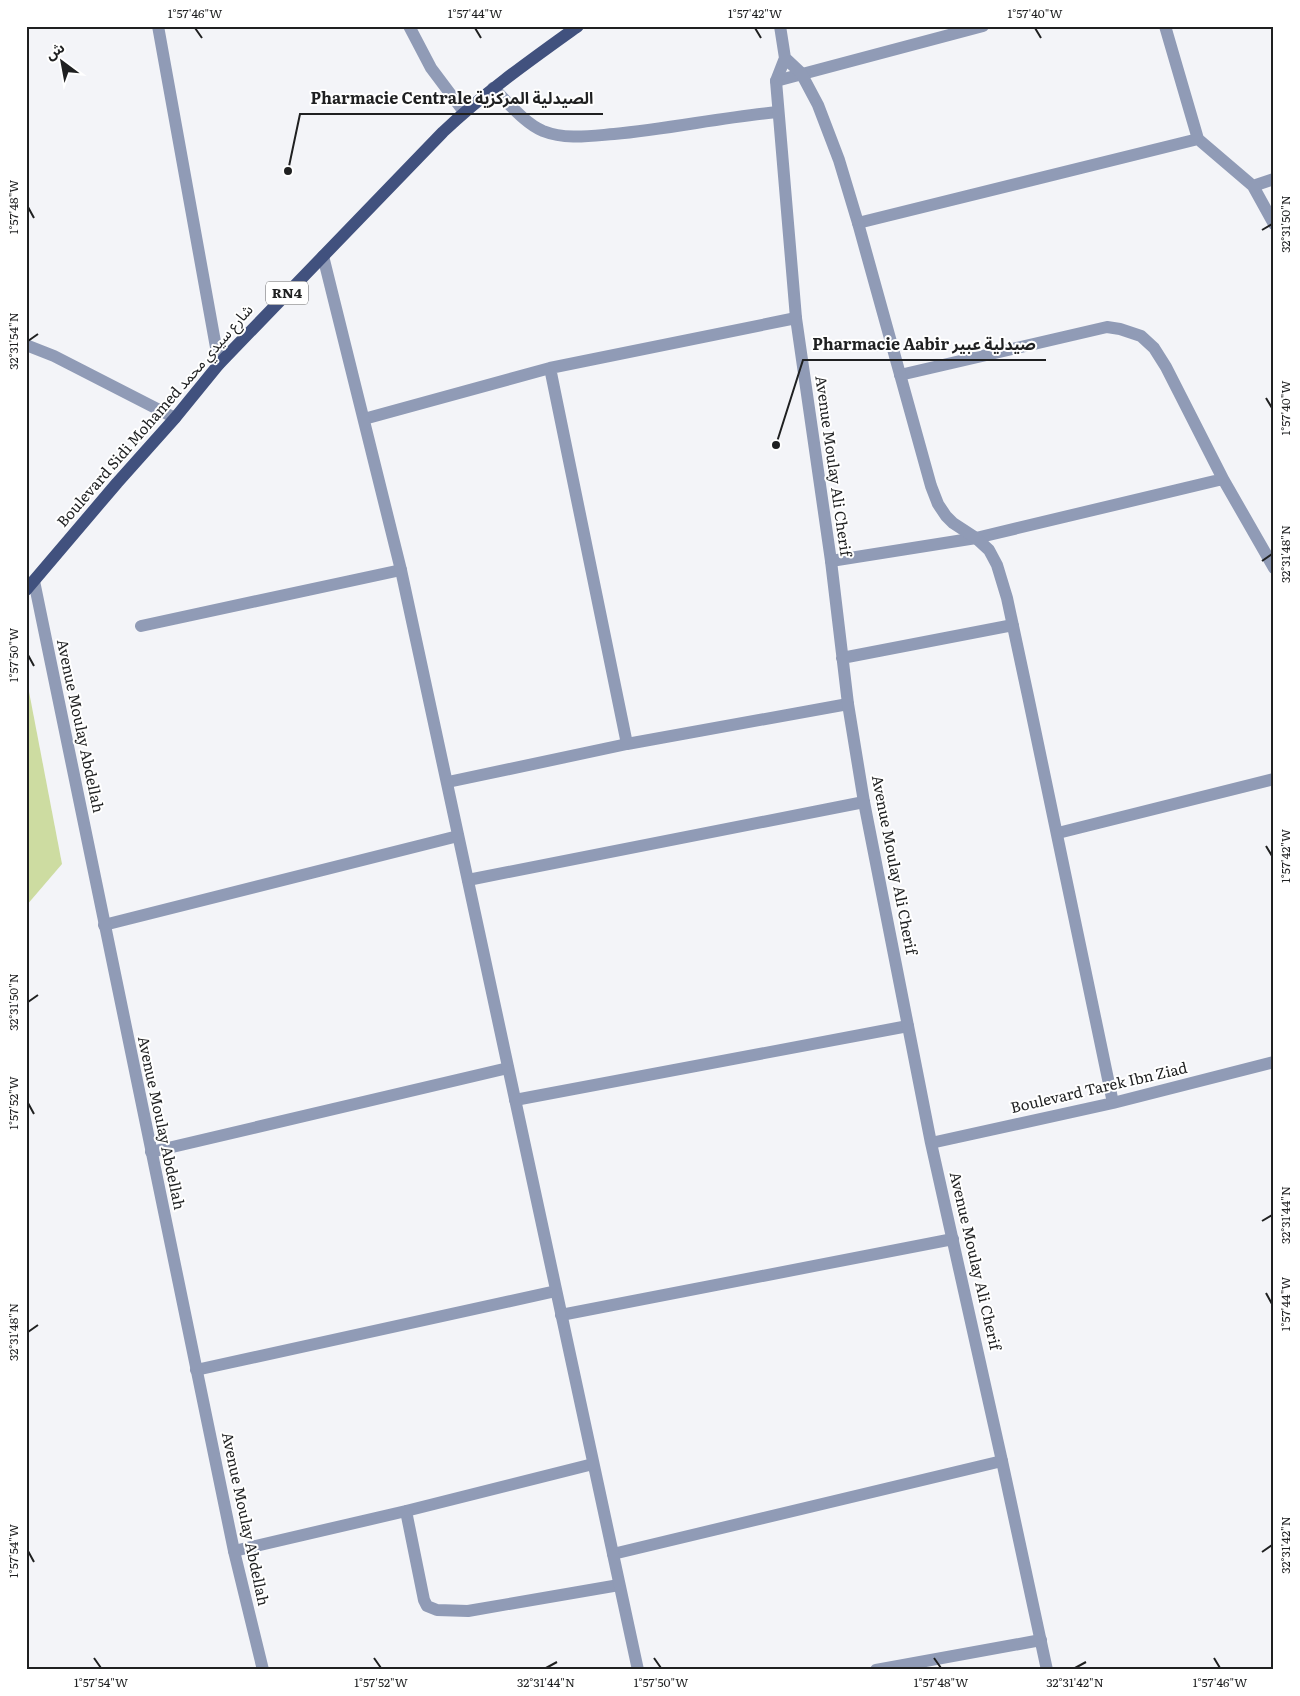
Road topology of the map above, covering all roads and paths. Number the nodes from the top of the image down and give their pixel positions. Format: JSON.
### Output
{"nodes":[{"id":1,"x":158,"y":26,"type":"edge"},
{"id":2,"x":409,"y":26,"type":"edge"},
{"id":3,"x":578,"y":26,"type":"edge"},
{"id":4,"x":780,"y":26,"type":"edge"},
{"id":5,"x":983,"y":26,"type":"edge"},
{"id":6,"x":1165,"y":26,"type":"edge"},
{"id":7,"x":785,"y":58,"type":"junction"},
{"id":8,"x":801,"y":73,"type":"junction"},
{"id":9,"x":776,"y":81,"type":"junction"},
{"id":10,"x":493,"y":88,"type":"junction"},
{"id":11,"x":464,"y":112,"type":"junction"},
{"id":12,"x":778,"y":112,"type":"junction"},
{"id":13,"x":1198,"y":139,"type":"junction"},
{"id":14,"x":1274,"y":179,"type":"edge"},
{"id":15,"x":1253,"y":186,"type":"junction"},
{"id":16,"x":858,"y":223,"type":"junction"},
{"id":17,"x":1274,"y":224,"type":"edge"},
{"id":18,"x":323,"y":256,"type":"junction"},
{"id":19,"x":796,"y":318,"type":"junction"},
{"id":20,"x":26,"y":345,"type":"edge"},
{"id":21,"x":219,"y":364,"type":"junction"},
{"id":22,"x":550,"y":368,"type":"junction"},
{"id":23,"x":900,"y":375,"type":"junction"},
{"id":24,"x":175,"y":418,"type":"junction"},
{"id":25,"x":364,"y":419,"type":"junction"},
{"id":26,"x":1223,"y":479,"type":"junction"},
{"id":27,"x":976,"y":538,"type":"junction"},
{"id":28,"x":1269,"y":547,"type":"edge"},
{"id":29,"x":831,"y":561,"type":"junction"},
{"id":30,"x":1274,"y":568,"type":"edge"},
{"id":31,"x":401,"y":570,"type":"junction"},
{"id":32,"x":30,"y":586,"type":"edge"},
{"id":33,"x":1013,"y":625,"type":"junction"},
{"id":34,"x":141,"y":626,"type":"dead end"},
{"id":35,"x":842,"y":658,"type":"junction"},
{"id":36,"x":848,"y":704,"type":"junction"},
{"id":37,"x":627,"y":744,"type":"junction"},
{"id":38,"x":1274,"y":779,"type":"edge"},
{"id":39,"x":448,"y":782,"type":"junction"},
{"id":40,"x":864,"y":802,"type":"junction"},
{"id":41,"x":1058,"y":833,"type":"junction"},
{"id":42,"x":458,"y":836,"type":"junction"},
{"id":43,"x":468,"y":880,"type":"junction"},
{"id":44,"x":104,"y":925,"type":"junction"},
{"id":45,"x":908,"y":1026,"type":"junction"},
{"id":46,"x":1274,"y":1062,"type":"edge"},
{"id":47,"x":508,"y":1068,"type":"junction"},
{"id":48,"x":515,"y":1100,"type":"junction"},
{"id":49,"x":1113,"y":1103,"type":"junction"},
{"id":50,"x":931,"y":1143,"type":"junction"},
{"id":51,"x":151,"y":1152,"type":"junction"},
{"id":52,"x":953,"y":1239,"type":"junction"},
{"id":53,"x":556,"y":1291,"type":"junction"},
{"id":54,"x":561,"y":1315,"type":"junction"},
{"id":55,"x":196,"y":1370,"type":"junction"},
{"id":56,"x":1002,"y":1461,"type":"junction"},
{"id":57,"x":593,"y":1464,"type":"junction"},
{"id":58,"x":406,"y":1511,"type":"junction"},
{"id":59,"x":234,"y":1551,"type":"junction"},
{"id":60,"x":613,"y":1554,"type":"junction"},
{"id":61,"x":619,"y":1585,"type":"junction"},
{"id":62,"x":1041,"y":1640,"type":"junction"},
{"id":63,"x":263,"y":1670,"type":"edge"},
{"id":64,"x":638,"y":1670,"type":"edge"},
{"id":65,"x":876,"y":1670,"type":"edge"},
{"id":66,"x":1047,"y":1670,"type":"edge"}],
"edges":[{"from":1,"to":21,"type":"street"},
{"from":2,"to":11,"type":"street"},
{"from":3,"to":10,"type":"main road","name":"Boulevard Sidi Mohamed شارع سيدي محمد","number":"RN4"},
{"from":4,"to":7,"type":"street"},
{"from":5,"to":8,"type":"street"},
{"from":6,"to":13,"type":"street"},
{"from":7,"to":8,"type":"street"},
{"from":7,"to":9,"type":"street","name":"Avenue Moulay Ali Cherif"},
{"from":8,"to":9,"type":"street"},
{"from":8,"to":16,"type":"street"},
{"from":9,"to":12,"type":"street","name":"Avenue Moulay Ali Cherif"},
{"from":10,"to":11,"type":"main road","name":"Boulevard Sidi Mohamed شارع سيدي محمد","number":"RN4"},
{"from":10,"to":12,"type":"street"},
{"from":11,"to":18,"type":"main road","name":"Boulevard Sidi Mohamed شارع سيدي محمد","number":"RN4"},
{"from":12,"to":19,"type":"street","name":"Avenue Moulay Ali Cherif"},
{"from":13,"to":15,"type":"street"},
{"from":13,"to":16,"type":"street"},
{"from":14,"to":15,"type":"street"},
{"from":15,"to":17,"type":"street"},
{"from":16,"to":23,"type":"street"},
{"from":18,"to":21,"type":"main road","name":"Boulevard Sidi Mohamed شارع سيدي محمد","number":"RN4"},
{"from":18,"to":25,"type":"street"},
{"from":19,"to":22,"type":"street"},
{"from":19,"to":29,"type":"street","name":"Avenue Moulay Ali Cherif"},
{"from":20,"to":24,"type":"street"},
{"from":21,"to":24,"type":"main road","name":"Boulevard Sidi Mohamed شارع سيدي محمد","number":"RN4"},
{"from":22,"to":25,"type":"street"},
{"from":22,"to":37,"type":"street"},
{"from":23,"to":26,"type":"street"},
{"from":23,"to":27,"type":"street"},
{"from":24,"to":32,"type":"main road","name":"Boulevard Sidi Mohamed شارع سيدي محمد","number":"RN4"},
{"from":25,"to":31,"type":"street"},
{"from":26,"to":27,"type":"street"},
{"from":26,"to":28,"type":"street"},
{"from":27,"to":29,"type":"street"},
{"from":27,"to":33,"type":"street"},
{"from":28,"to":30,"type":"street"},
{"from":29,"to":35,"type":"street","name":"Avenue Moulay Ali Cherif"},
{"from":31,"to":34,"type":"street"},
{"from":31,"to":39,"type":"street"},
{"from":32,"to":44,"type":"street","name":"Avenue Moulay Abdellah"},
{"from":33,"to":35,"type":"street"},
{"from":33,"to":41,"type":"street"},
{"from":35,"to":36,"type":"street","name":"Avenue Moulay Ali Cherif"},
{"from":36,"to":37,"type":"street"},
{"from":36,"to":40,"type":"street","name":"Avenue Moulay Ali Cherif"},
{"from":37,"to":39,"type":"street"},
{"from":38,"to":41,"type":"street"},
{"from":39,"to":42,"type":"street"},
{"from":40,"to":43,"type":"street"},
{"from":40,"to":45,"type":"street","name":"Avenue Moulay Ali Cherif"},
{"from":41,"to":49,"type":"street"},
{"from":42,"to":43,"type":"street"},
{"from":42,"to":44,"type":"street"},
{"from":43,"to":47,"type":"street"},
{"from":44,"to":51,"type":"street","name":"Avenue Moulay Abdellah"},
{"from":45,"to":48,"type":"street"},
{"from":45,"to":50,"type":"street","name":"Avenue Moulay Ali Cherif"},
{"from":46,"to":49,"type":"street","name":"Boulevard Tarek Ibn Ziad"},
{"from":47,"to":48,"type":"street"},
{"from":47,"to":51,"type":"street"},
{"from":48,"to":53,"type":"street"},
{"from":49,"to":50,"type":"street","name":"Boulevard Tarek Ibn Ziad"},
{"from":50,"to":52,"type":"street","name":"Avenue Moulay Ali Cherif"},
{"from":51,"to":55,"type":"street","name":"Avenue Moulay Abdellah"},
{"from":52,"to":54,"type":"street"},
{"from":52,"to":56,"type":"street","name":"Avenue Moulay Ali Cherif"},
{"from":53,"to":54,"type":"street"},
{"from":53,"to":55,"type":"street"},
{"from":54,"to":57,"type":"street"},
{"from":55,"to":59,"type":"street","name":"Avenue Moulay Abdellah"},
{"from":56,"to":60,"type":"street"},
{"from":56,"to":62,"type":"street","name":"Avenue Moulay Ali Cherif"},
{"from":57,"to":58,"type":"street"},
{"from":57,"to":60,"type":"street"},
{"from":58,"to":59,"type":"street"},
{"from":58,"to":61,"type":"street"},
{"from":59,"to":63,"type":"street","name":"Avenue Moulay Abdellah"},
{"from":60,"to":61,"type":"street"},
{"from":61,"to":64,"type":"street"},
{"from":62,"to":65,"type":"street"},
{"from":62,"to":66,"type":"street","name":"Avenue Moulay Ali Cherif"}]}
